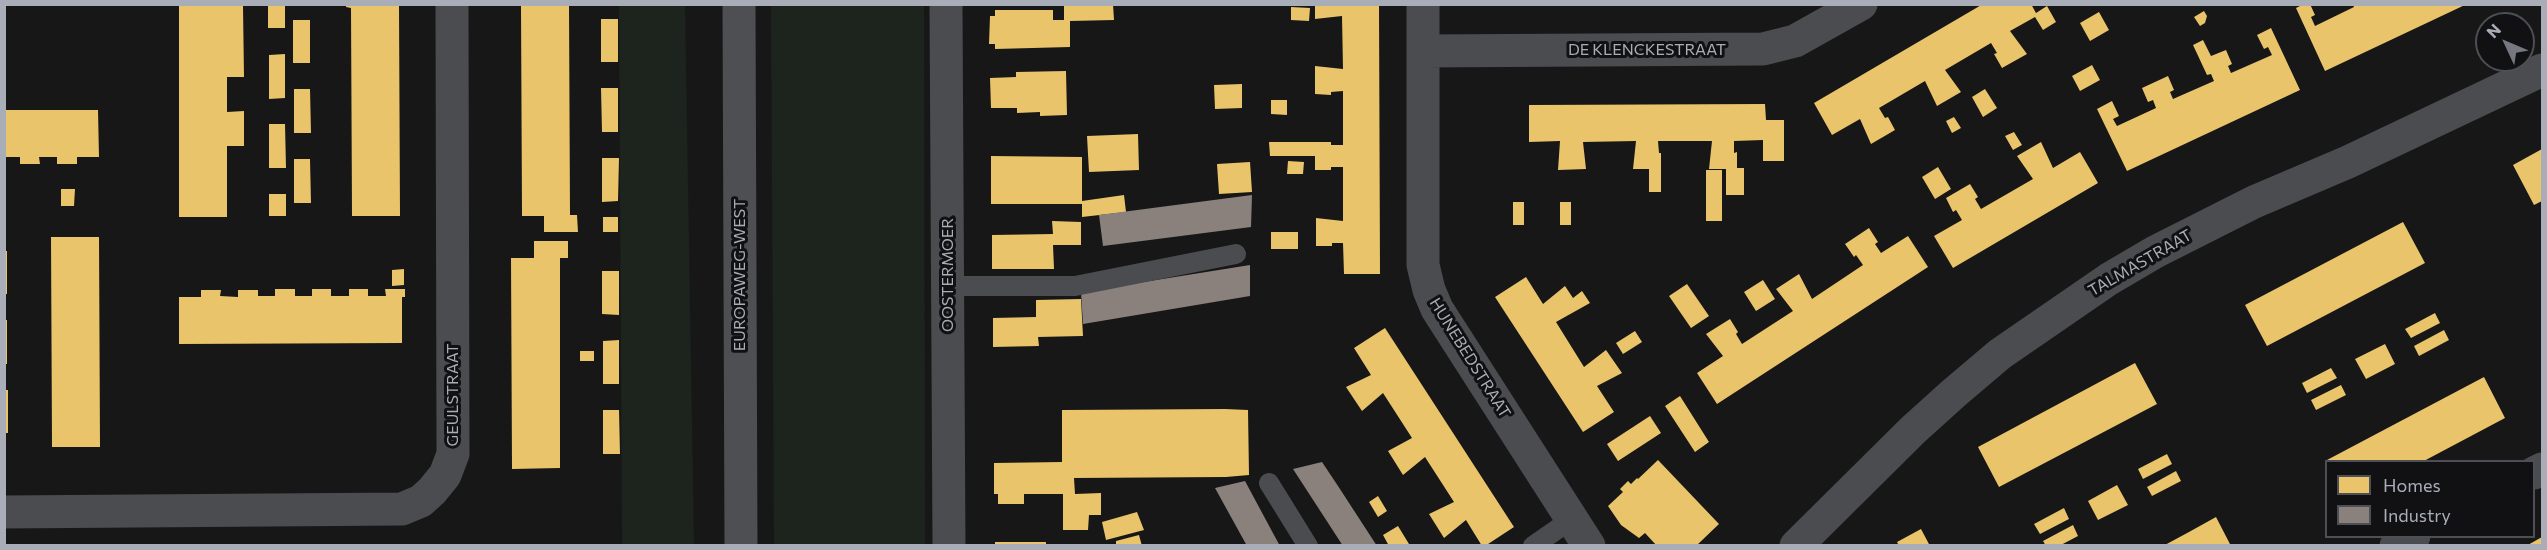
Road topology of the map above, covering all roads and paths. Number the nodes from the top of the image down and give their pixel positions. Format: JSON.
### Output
{"nodes":[{"id":1,"x":452,"y":4,"type":"edge"},
{"id":2,"x":739,"y":4,"type":"edge"},
{"id":3,"x":946,"y":4,"type":"edge"},
{"id":4,"x":1423,"y":4,"type":"edge"},
{"id":5,"x":1861,"y":4,"type":"edge"},
{"id":6,"x":1423,"y":51,"type":"junction"},
{"id":7,"x":2542,"y":70,"type":"edge"},
{"id":8,"x":1236,"y":254,"type":"dead end"},
{"id":9,"x":948,"y":286,"type":"junction"},
{"id":10,"x":1269,"y":483,"type":"dead end"},
{"id":11,"x":4,"y":512,"type":"edge"},
{"id":12,"x":1581,"y":532,"type":"edge"},
{"id":13,"x":2412,"y":538,"type":"edge"},
{"id":14,"x":741,"y":546,"type":"edge"},
{"id":15,"x":949,"y":546,"type":"edge"},
{"id":16,"x":1308,"y":546,"type":"edge"},
{"id":17,"x":1533,"y":546,"type":"edge"},
{"id":18,"x":1796,"y":546,"type":"edge"},
{"id":19,"x":2396,"y":546,"type":"edge"}],
"edges":[{"from":1,"to":11,"type":"street","name":"GEULSTRAAT"},
{"from":2,"to":14,"type":"main road","name":"EUROPAWEG-WEST"},
{"from":3,"to":9,"type":"street","name":"OOSTERMOER"},
{"from":4,"to":6,"type":"street","name":"HUNEBEDSTRAAT"},
{"from":5,"to":6,"type":"street","name":"DE KLENCKESTRAAT"},
{"from":6,"to":12,"type":"street","name":"HUNEBEDSTRAAT"},
{"from":7,"to":18,"type":"street","name":"TALMASTRAAT"},
{"from":8,"to":9,"type":"lane"},
{"from":9,"to":15,"type":"street","name":"OOSTERMOER"},
{"from":10,"to":16,"type":"lane"},
{"from":12,"to":17,"type":"lane"},
{"from":13,"to":19,"type":"street"}]}
